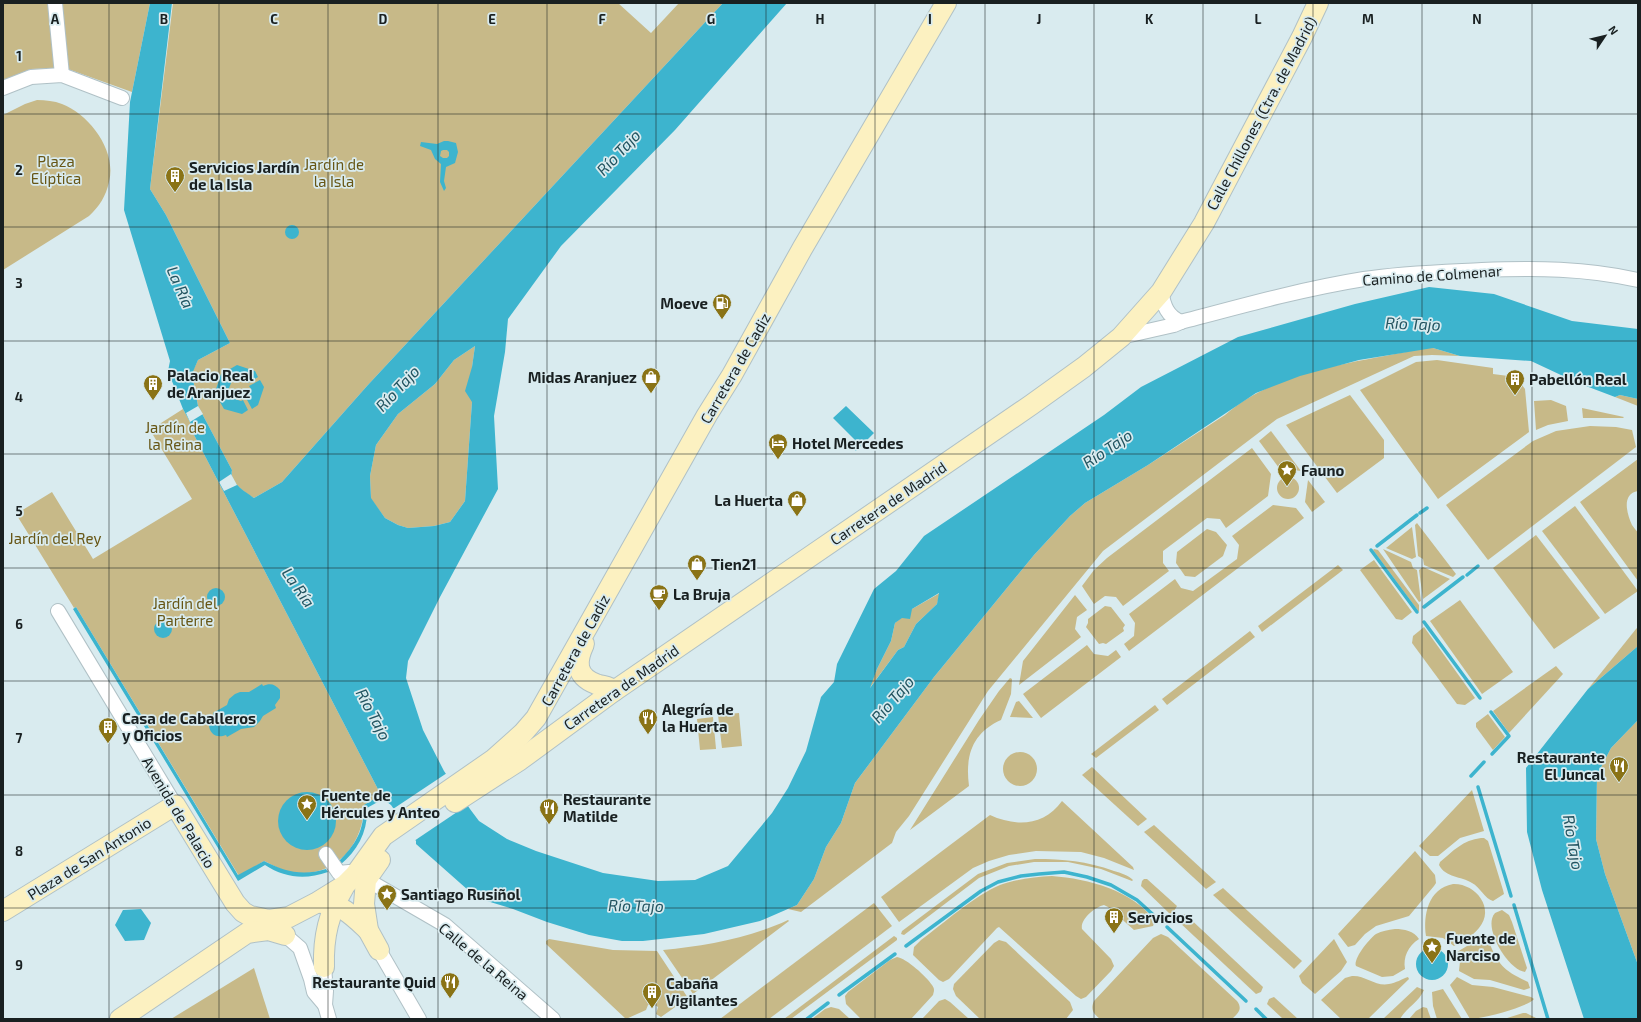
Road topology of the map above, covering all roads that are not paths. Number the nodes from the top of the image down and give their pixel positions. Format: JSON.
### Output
{"nodes":[{"id":1,"x":55,"y":3,"type":"edge"},
{"id":2,"x":946,"y":3,"type":"edge"},
{"id":3,"x":1318,"y":3,"type":"edge"},
{"id":4,"x":62,"y":75,"type":"junction"},
{"id":5,"x":3,"y":88,"type":"edge"},
{"id":6,"x":122,"y":98,"type":"dead end"},
{"id":7,"x":1204,"y":223,"type":"joint"},
{"id":8,"x":1638,"y":280,"type":"edge"},
{"id":9,"x":1161,"y":292,"type":"junction"},
{"id":10,"x":1181,"y":322,"type":"junction"},
{"id":11,"x":1121,"y":337,"type":"junction"},
{"id":12,"x":58,"y":611,"type":"dead end"},
{"id":13,"x":584,"y":633,"type":"junction"},
{"id":14,"x":614,"y":691,"type":"junction"},
{"id":15,"x":499,"y":765,"type":"junction"},
{"id":16,"x":175,"y":805,"type":"junction"},
{"id":17,"x":405,"y":828,"type":"junction"},
{"id":18,"x":326,"y":854,"type":"dead end"},
{"id":19,"x":350,"y":877,"type":"junction"},
{"id":20,"x":376,"y":885,"type":"dead end"},
{"id":21,"x":325,"y":904,"type":"junction"},
{"id":22,"x":3,"y":911,"type":"edge"},
{"id":23,"x":257,"y":927,"type":"junction"},
{"id":24,"x":368,"y":930,"type":"junction"},
{"id":25,"x":285,"y":935,"type":"joint"},
{"id":26,"x":380,"y":950,"type":"joint"},
{"id":27,"x":324,"y":967,"type":"joint"},
{"id":28,"x":327,"y":1012,"type":"edge"},
{"id":29,"x":120,"y":1019,"type":"edge"},
{"id":30,"x":419,"y":1019,"type":"edge"},
{"id":31,"x":553,"y":1019,"type":"edge"}],
"edges":[{"from":1,"to":4,"type":"street"},
{"from":2,"to":13,"type":"main road","name":"Carretera de Cadiz"},
{"from":3,"to":7,"type":"main road","name":"Calle Chillones (Ctra. de Madrid)"},
{"from":4,"to":5,"type":"street"},
{"from":4,"to":6,"type":"street"},
{"from":7,"to":9,"type":"main road","name":"Carretera de Madrid"},
{"from":8,"to":10,"type":"street","name":"Camino de Colmenar"},
{"from":9,"to":10,"type":"street"},
{"from":9,"to":11,"type":"main road","name":"Carretera de Madrid"},
{"from":10,"to":11,"type":"street","name":"Camino de Colmenar"},
{"from":11,"to":14,"type":"main road","name":"Carretera de Madrid"},
{"from":12,"to":16,"type":"street","name":"Avenida de Palacio"},
{"from":13,"to":14,"type":"main road"},
{"from":13,"to":15,"type":"main road","name":"Carretera de Cadiz"},
{"from":14,"to":15,"type":"main road","name":"Carretera de Madrid"},
{"from":15,"to":17,"type":"main road"},
{"from":16,"to":22,"type":"main road","name":"Plaza de San Antonio"},
{"from":16,"to":23,"type":"main road","name":"Avenida de Palacio"},
{"from":17,"to":19,"type":"main road"},
{"from":17,"to":24,"type":"main road"},
{"from":18,"to":19,"type":"street"},
{"from":19,"to":21,"type":"main road"},
{"from":20,"to":31,"type":"street","name":"Calle de la Reina"},
{"from":21,"to":23,"type":"main road"},
{"from":21,"to":24,"type":"main road"},
{"from":21,"to":27,"type":"main road"},
{"from":23,"to":25,"type":"main road"},
{"from":23,"to":29,"type":"main road"},
{"from":24,"to":26,"type":"main road"},
{"from":25,"to":28,"type":"street"},
{"from":26,"to":30,"type":"street"},
{"from":27,"to":28,"type":"street"}]}
